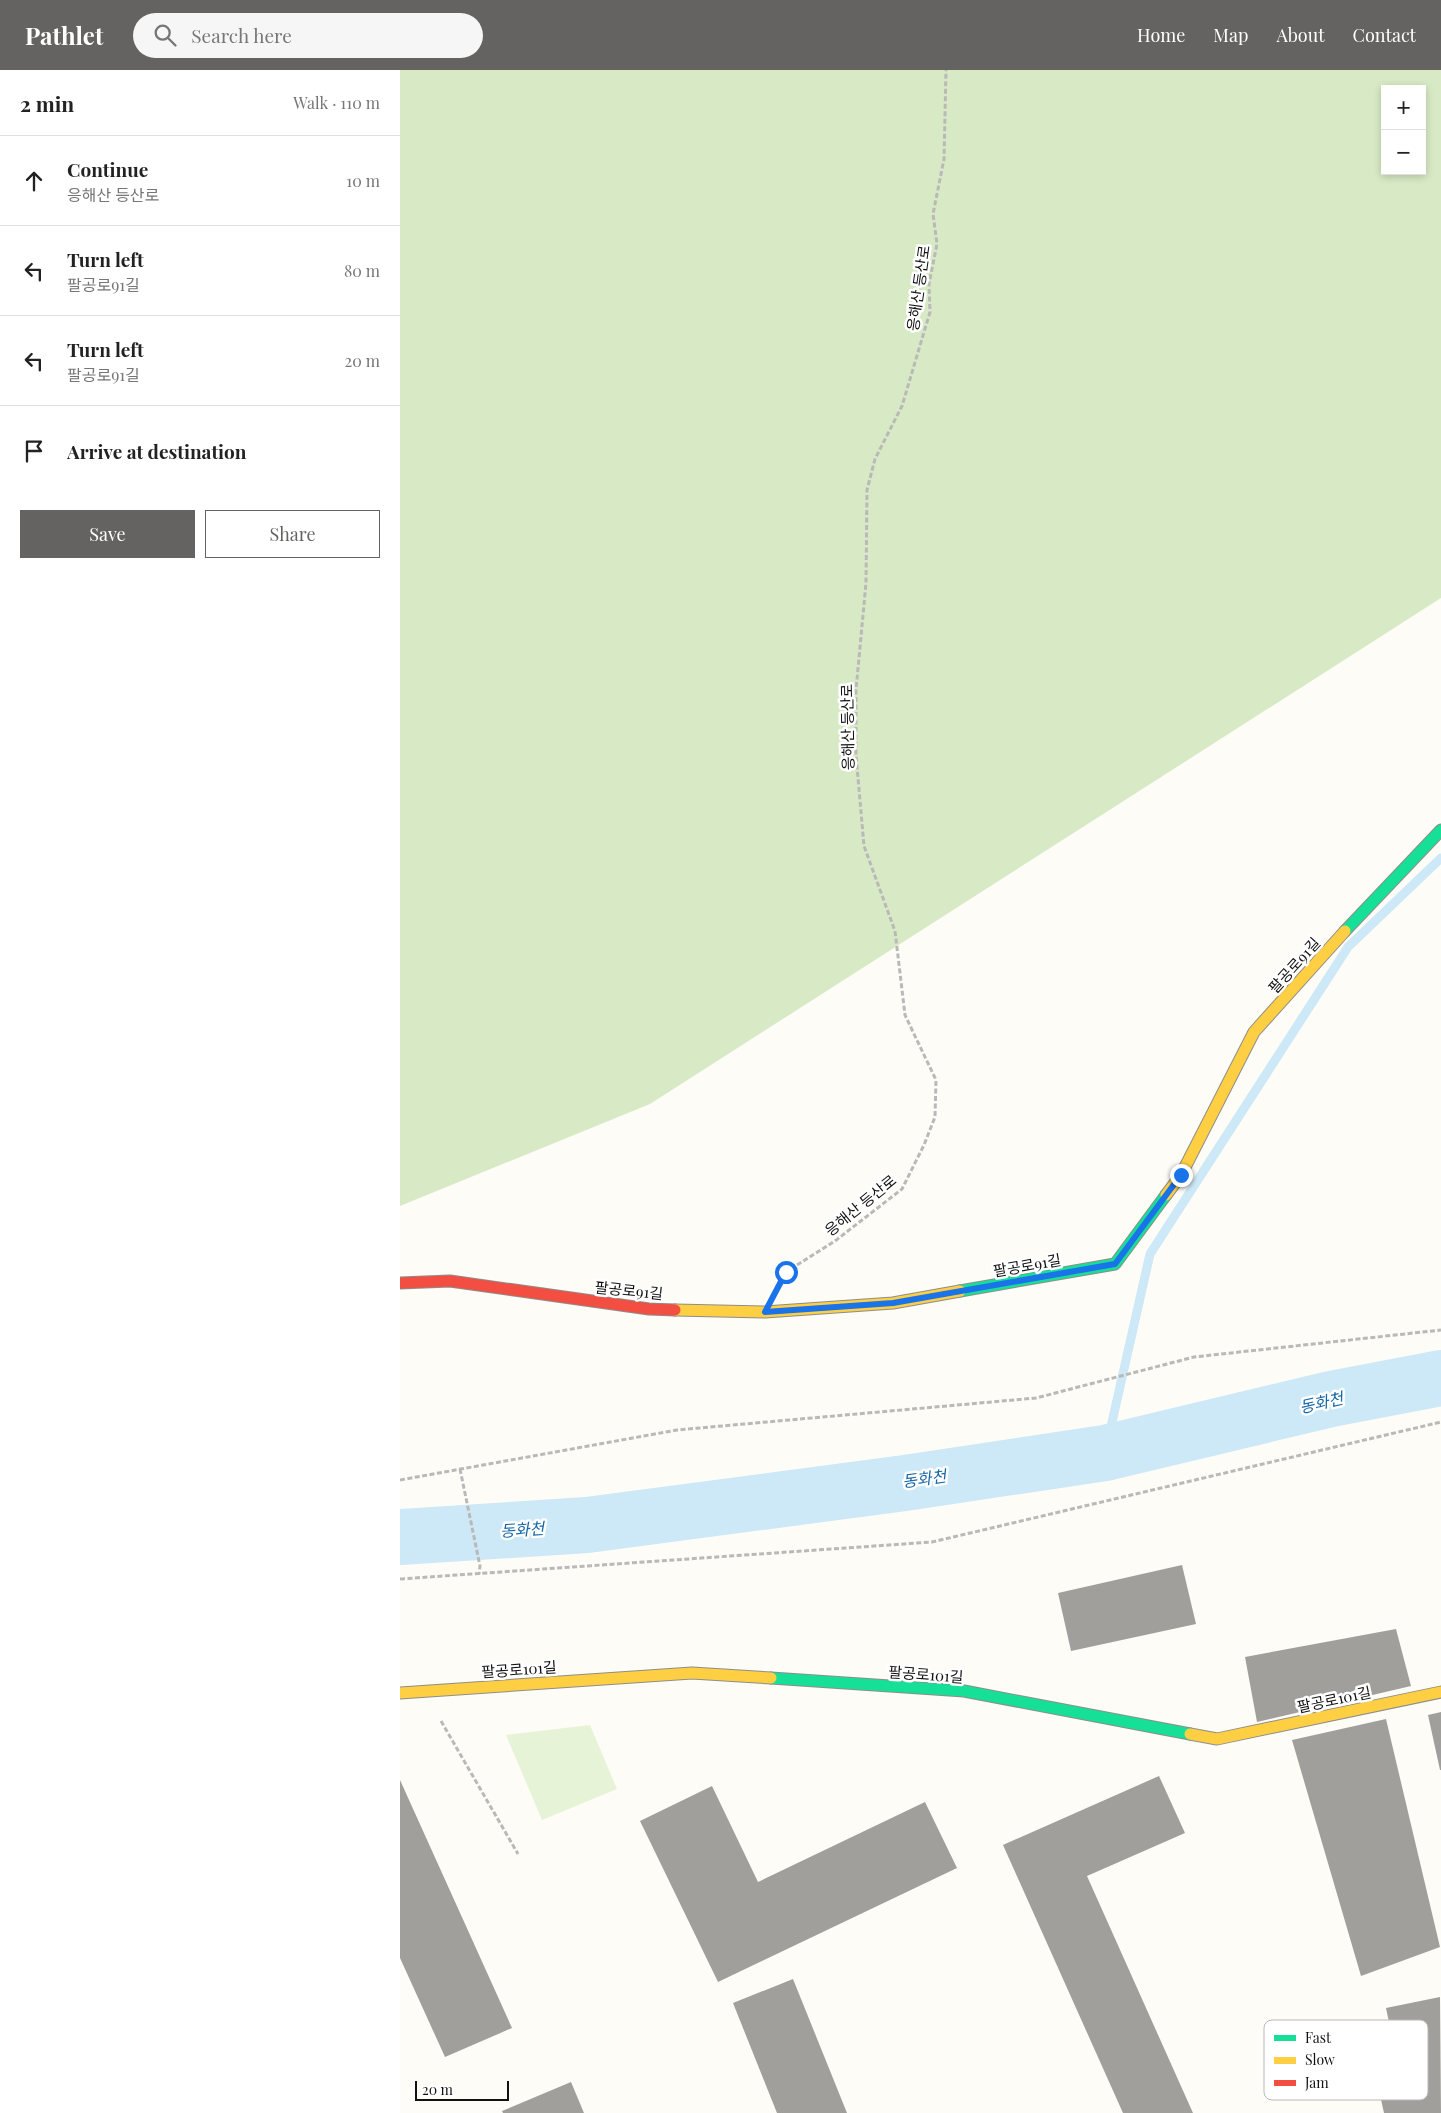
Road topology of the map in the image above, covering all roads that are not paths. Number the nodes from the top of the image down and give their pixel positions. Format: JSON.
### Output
{"nodes":[{"id":1,"x":1441,"y":830,"type":"edge"},
{"id":2,"x":400,"y":1283,"type":"edge"},
{"id":3,"x":1441,"y":1692,"type":"edge"},
{"id":4,"x":400,"y":1693,"type":"edge"}],
"edges":[{"from":1,"to":2,"type":"street","name":"팔공로91길"},
{"from":3,"to":4,"type":"street","name":"팔공로101길"}]}
